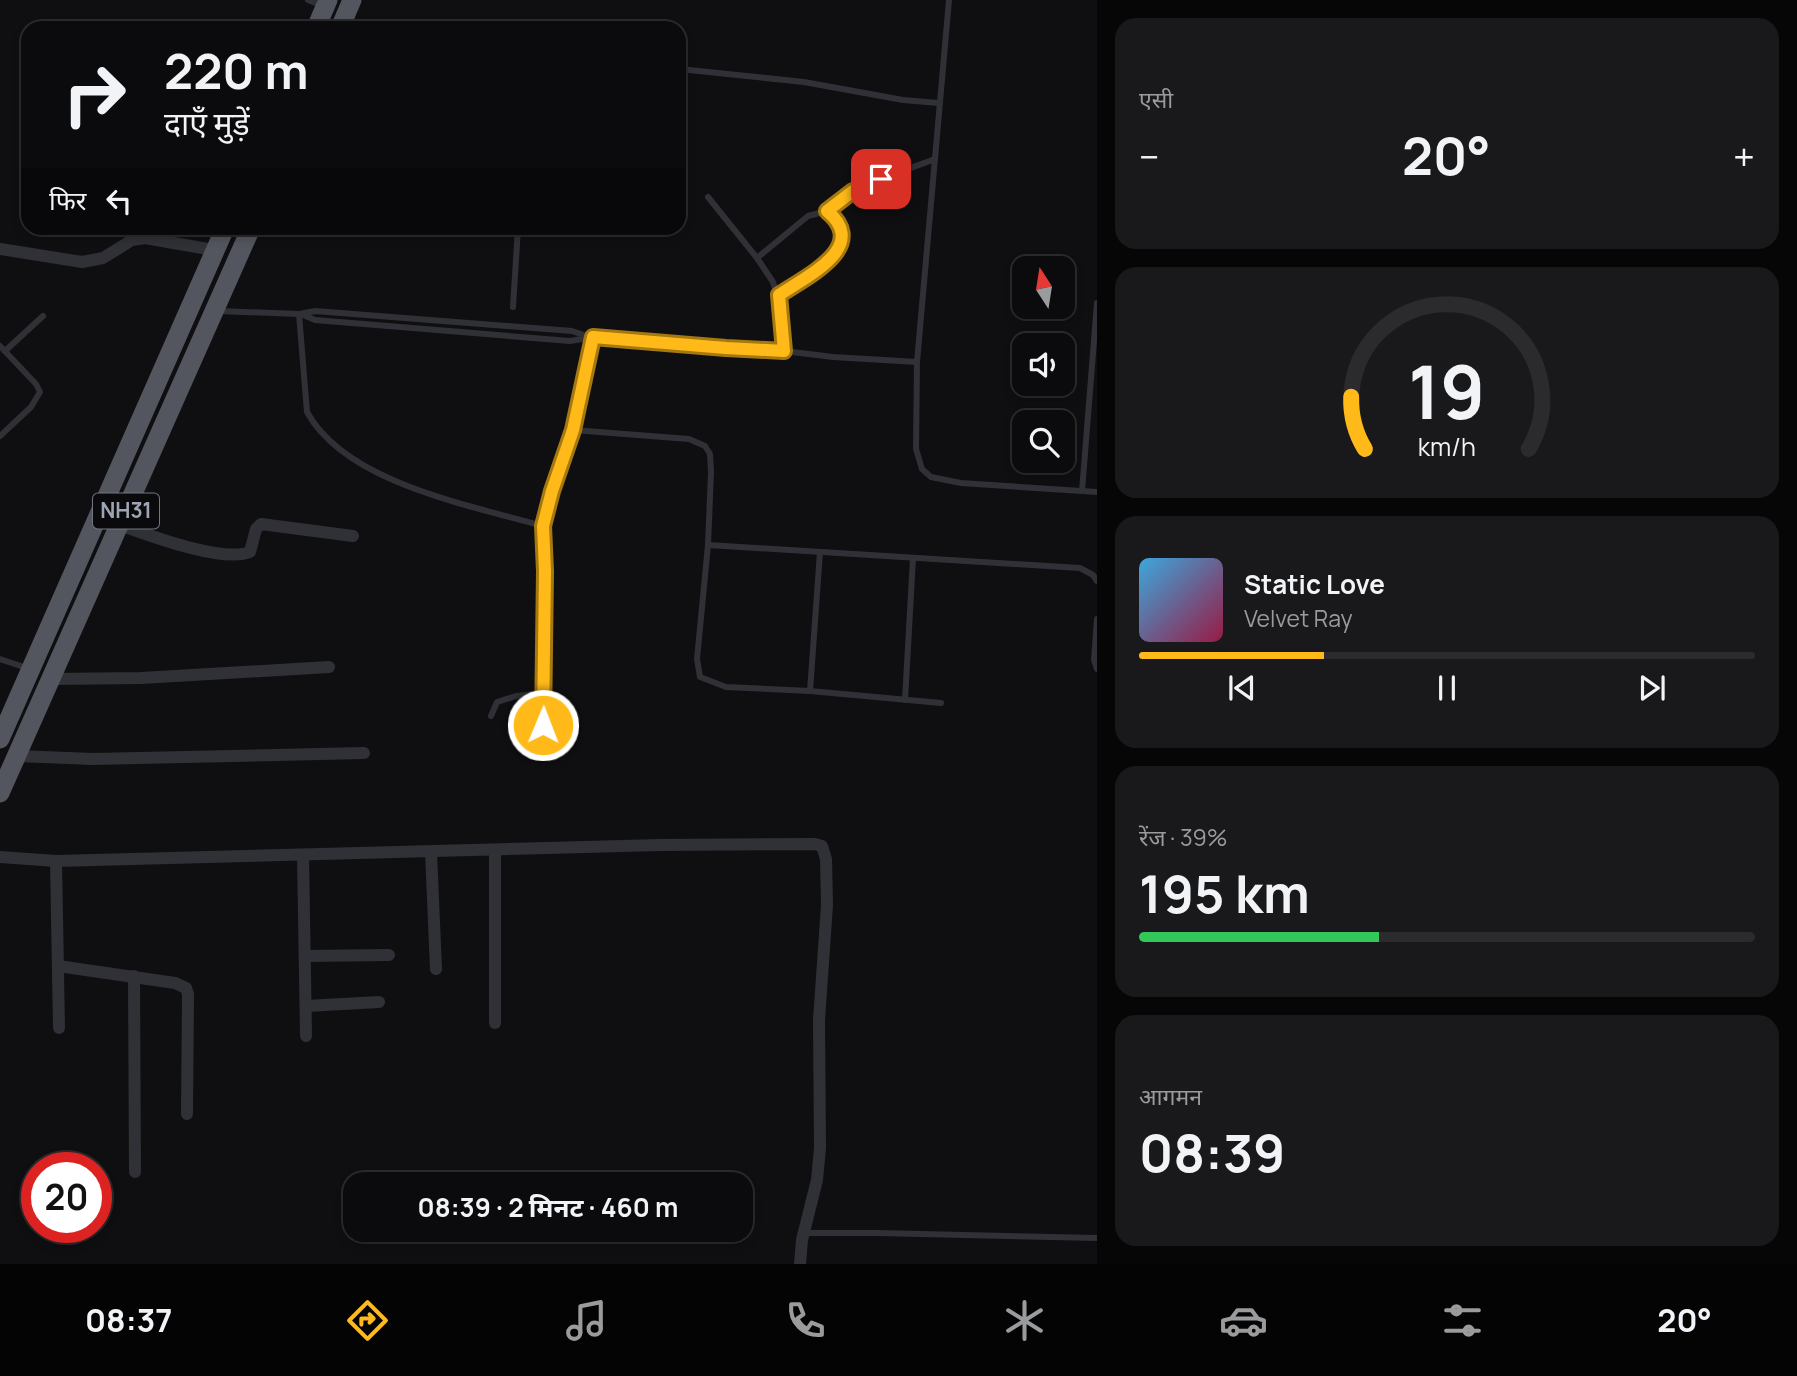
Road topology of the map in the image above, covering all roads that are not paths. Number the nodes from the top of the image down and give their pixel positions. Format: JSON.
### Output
{"nodes":[{"id":1,"x":352,"y":0,"type":"edge"},
{"id":2,"x":949,"y":0,"type":"edge"},
{"id":3,"x":320,"y":2,"type":"edge"},
{"id":4,"x":317,"y":21,"type":"edge"},
{"id":5,"x":343,"y":21,"type":"edge"},
{"id":6,"x":686,"y":70,"type":"edge"},
{"id":7,"x":939,"y":103,"type":"junction"},
{"id":8,"x":936,"y":159,"type":"junction"},
{"id":9,"x":708,"y":197,"type":"dead end"},
{"id":10,"x":827,"y":211,"type":"junction"},
{"id":11,"x":222,"y":235,"type":"edge"},
{"id":12,"x":248,"y":235,"type":"edge"},
{"id":13,"x":518,"y":235,"type":"edge"},
{"id":14,"x":0,"y":249,"type":"edge"},
{"id":15,"x":214,"y":250,"type":"junction"},
{"id":16,"x":757,"y":258,"type":"junction"},
{"id":17,"x":779,"y":295,"type":"junction"},
{"id":18,"x":1097,"y":303,"type":"edge"},
{"id":19,"x":513,"y":307,"type":"dead end"},
{"id":20,"x":214,"y":311,"type":"junction"},
{"id":21,"x":300,"y":314,"type":"junction"},
{"id":22,"x":43,"y":316,"type":"dead end"},
{"id":23,"x":591,"y":337,"type":"junction"},
{"id":24,"x":2,"y":348,"type":"edge"},
{"id":25,"x":784,"y":351,"type":"junction"},
{"id":26,"x":916,"y":362,"type":"junction"},
{"id":27,"x":573,"y":430,"type":"junction"},
{"id":28,"x":0,"y":436,"type":"edge"},
{"id":29,"x":1082,"y":491,"type":"junction"},
{"id":30,"x":1097,"y":492,"type":"edge"},
{"id":31,"x":120,"y":525,"type":"junction"},
{"id":32,"x":543,"y":526,"type":"junction"},
{"id":33,"x":353,"y":536,"type":"dead end"},
{"id":34,"x":708,"y":545,"type":"junction"},
{"id":35,"x":820,"y":552,"type":"junction"},
{"id":36,"x":913,"y":558,"type":"junction"},
{"id":37,"x":1097,"y":581,"type":"edge"},
{"id":38,"x":1097,"y":619,"type":"edge"},
{"id":39,"x":0,"y":660,"type":"edge"},
{"id":40,"x":329,"y":667,"type":"dead end"},
{"id":41,"x":29,"y":668,"type":"junction"},
{"id":42,"x":1097,"y":669,"type":"edge"},
{"id":43,"x":52,"y":678,"type":"junction"},
{"id":44,"x":810,"y":691,"type":"junction"},
{"id":45,"x":544,"y":693,"type":"junction"},
{"id":46,"x":905,"y":700,"type":"junction"},
{"id":47,"x":941,"y":703,"type":"dead end"},
{"id":48,"x":491,"y":716,"type":"dead end"},
{"id":49,"x":543,"y":725,"type":"dead end"},
{"id":50,"x":0,"y":739,"type":"edge"},
{"id":51,"x":365,"y":753,"type":"dead end"},
{"id":52,"x":17,"y":756,"type":"junction"},
{"id":53,"x":0,"y":794,"type":"edge"},
{"id":54,"x":495,"y":850,"type":"junction"},
{"id":55,"x":431,"y":852,"type":"junction"},
{"id":56,"x":303,"y":855,"type":"junction"},
{"id":57,"x":0,"y":857,"type":"edge"},
{"id":58,"x":56,"y":861,"type":"junction"},
{"id":59,"x":389,"y":954,"type":"dead end"},
{"id":60,"x":305,"y":956,"type":"junction"},
{"id":61,"x":58,"y":966,"type":"junction"},
{"id":62,"x":436,"y":969,"type":"dead end"},
{"id":63,"x":134,"y":976,"type":"junction"},
{"id":64,"x":379,"y":1002,"type":"dead end"},
{"id":65,"x":306,"y":1006,"type":"junction"},
{"id":66,"x":495,"y":1023,"type":"dead end"},
{"id":67,"x":59,"y":1028,"type":"dead end"},
{"id":68,"x":306,"y":1036,"type":"dead end"},
{"id":69,"x":187,"y":1114,"type":"dead end"},
{"id":70,"x":135,"y":1172,"type":"dead end"},
{"id":71,"x":804,"y":1233,"type":"junction"},
{"id":72,"x":1097,"y":1238,"type":"edge"},
{"id":73,"x":800,"y":1264,"type":"edge"}],
"edges":[{"from":1,"to":5,"type":"highway"},
{"from":2,"to":7,"type":"lane"},
{"from":3,"to":4,"type":"highway"},
{"from":6,"to":7,"type":"lane"},
{"from":7,"to":8,"type":"lane"},
{"from":8,"to":10,"type":"lane"},
{"from":8,"to":26,"type":"lane"},
{"from":9,"to":16,"type":"lane"},
{"from":10,"to":16,"type":"lane"},
{"from":10,"to":17,"type":"lane"},
{"from":11,"to":15,"type":"highway","number":"NH31"},
{"from":12,"to":20,"type":"highway","number":"NH31"},
{"from":13,"to":19,"type":"lane"},
{"from":14,"to":15,"type":"street"},
{"from":15,"to":41,"type":"highway","number":"NH31"},
{"from":16,"to":17,"type":"lane"},
{"from":17,"to":25,"type":"lane"},
{"from":18,"to":29,"type":"lane"},
{"from":20,"to":21,"type":"lane"},
{"from":20,"to":31,"type":"highway","number":"NH31"},
{"from":21,"to":23,"type":"lane"},
{"from":21,"to":32,"type":"lane"},
{"from":22,"to":24,"type":"lane"},
{"from":23,"to":25,"type":"lane"},
{"from":23,"to":27,"type":"lane"},
{"from":24,"to":28,"type":"lane"},
{"from":25,"to":26,"type":"lane"},
{"from":26,"to":29,"type":"lane"},
{"from":27,"to":32,"type":"lane"},
{"from":27,"to":34,"type":"lane"},
{"from":29,"to":30,"type":"lane"},
{"from":31,"to":33,"type":"street"},
{"from":31,"to":43,"type":"highway","number":"NH31"},
{"from":32,"to":45,"type":"lane"},
{"from":34,"to":35,"type":"lane"},
{"from":34,"to":44,"type":"lane"},
{"from":35,"to":36,"type":"lane"},
{"from":35,"to":44,"type":"lane"},
{"from":36,"to":37,"type":"lane"},
{"from":36,"to":46,"type":"lane"},
{"from":38,"to":42,"type":"lane"},
{"from":39,"to":41,"type":"lane"},
{"from":40,"to":43,"type":"street"},
{"from":41,"to":50,"type":"highway","number":"NH31"},
{"from":43,"to":52,"type":"highway","number":"NH31"},
{"from":44,"to":46,"type":"lane"},
{"from":45,"to":48,"type":"lane"},
{"from":45,"to":49,"type":"lane"},
{"from":46,"to":47,"type":"lane"},
{"from":51,"to":52,"type":"street"},
{"from":52,"to":53,"type":"highway","number":"NH31"},
{"from":54,"to":55,"type":"street"},
{"from":54,"to":66,"type":"street"},
{"from":54,"to":71,"type":"street"},
{"from":55,"to":56,"type":"street"},
{"from":55,"to":62,"type":"street"},
{"from":56,"to":58,"type":"street"},
{"from":56,"to":60,"type":"street"},
{"from":57,"to":58,"type":"street"},
{"from":58,"to":61,"type":"street"},
{"from":59,"to":60,"type":"street"},
{"from":60,"to":65,"type":"street"},
{"from":61,"to":63,"type":"street"},
{"from":61,"to":67,"type":"street"},
{"from":63,"to":69,"type":"street"},
{"from":63,"to":70,"type":"street"},
{"from":64,"to":65,"type":"street"},
{"from":65,"to":68,"type":"street"},
{"from":71,"to":72,"type":"lane"},
{"from":71,"to":73,"type":"street"}]}
